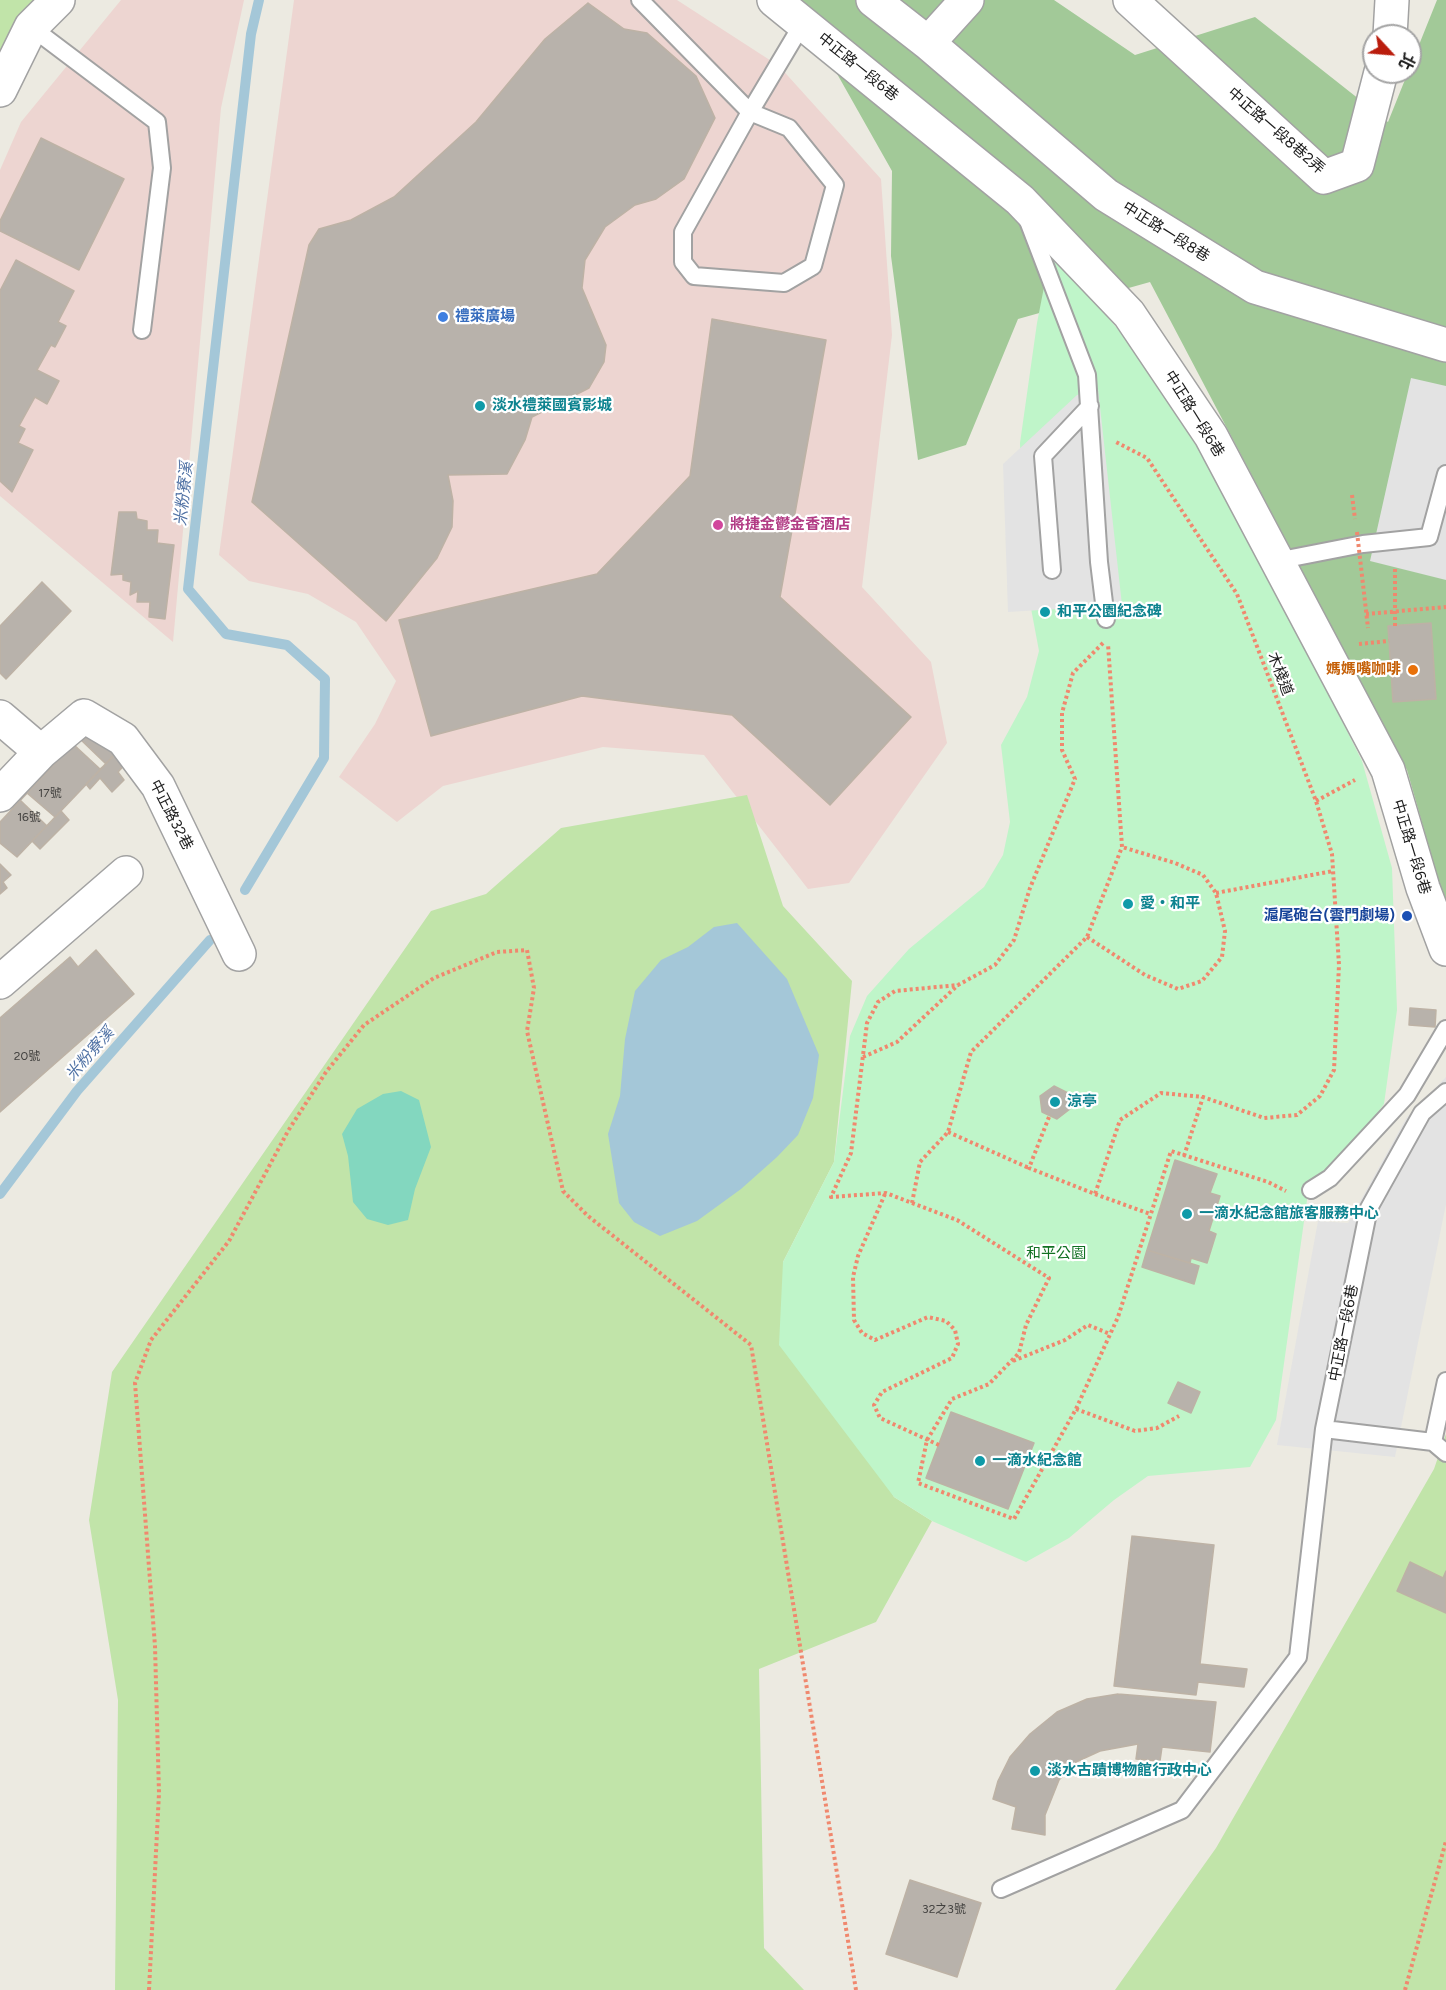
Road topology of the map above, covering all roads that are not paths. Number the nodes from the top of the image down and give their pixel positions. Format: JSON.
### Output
{"nodes":[{"id":1,"x":58,"y":0,"type":"edge"},
{"id":2,"x":640,"y":0,"type":"edge"},
{"id":3,"x":774,"y":0,"type":"edge"},
{"id":4,"x":873,"y":0,"type":"edge"},
{"id":5,"x":967,"y":0,"type":"edge"},
{"id":6,"x":1130,"y":0,"type":"edge"},
{"id":7,"x":1392,"y":0,"type":"edge"},
{"id":8,"x":803,"y":23,"type":"junction"},
{"id":9,"x":1391,"y":24,"type":"edge"},
{"id":10,"x":31,"y":27,"type":"junction"},
{"id":11,"x":928,"y":43,"type":"junction"},
{"id":12,"x":1378,"y":84,"type":"edge"},
{"id":13,"x":0,"y":90,"type":"edge"},
{"id":14,"x":750,"y":112,"type":"junction"},
{"id":15,"x":1020,"y":200,"type":"junction"},
{"id":16,"x":142,"y":330,"type":"dead end"},
{"id":17,"x":1446,"y":345,"type":"edge"},
{"id":18,"x":1090,"y":406,"type":"junction"},
{"id":19,"x":1446,"y":474,"type":"edge"},
{"id":20,"x":1276,"y":561,"type":"junction"},
{"id":21,"x":1052,"y":570,"type":"dead end"},
{"id":22,"x":1106,"y":620,"type":"dead end"},
{"id":23,"x":0,"y":717,"type":"edge"},
{"id":24,"x":41,"y":752,"type":"junction"},
{"id":25,"x":0,"y":795,"type":"edge"},
{"id":26,"x":126,"y":873,"type":"dead end"},
{"id":27,"x":1446,"y":949,"type":"edge"},
{"id":28,"x":239,"y":954,"type":"dead end"},
{"id":29,"x":0,"y":982,"type":"edge"},
{"id":30,"x":1446,"y":1029,"type":"edge"},
{"id":31,"x":1446,"y":1092,"type":"edge"},
{"id":32,"x":1311,"y":1190,"type":"road end"},
{"id":33,"x":1446,"y":1381,"type":"edge"},
{"id":34,"x":1324,"y":1429,"type":"junction"},
{"id":35,"x":1433,"y":1442,"type":"junction"},
{"id":36,"x":1446,"y":1453,"type":"edge"},
{"id":37,"x":1001,"y":1889,"type":"dead end"}],
"edges":[{"from":1,"to":10,"type":"street"},
{"from":2,"to":14,"type":"lane"},
{"from":3,"to":8,"type":"street","name":"中正路一段6巷"},
{"from":4,"to":11,"type":"street","name":"中正路一段8巷"},
{"from":5,"to":11,"type":"street"},
{"from":6,"to":12,"type":"street","name":"中正路一段8巷2弄"},
{"from":7,"to":9,"type":"street"},
{"from":8,"to":14,"type":"lane"},
{"from":8,"to":15,"type":"street","name":"中正路一段6巷"},
{"from":10,"to":13,"type":"street"},
{"from":10,"to":16,"type":"lane"},
{"from":11,"to":17,"type":"street","name":"中正路一段8巷"},
{"from":14,"to":14,"type":"lane"},
{"from":15,"to":18,"type":"lane"},
{"from":15,"to":20,"type":"street","name":"中正路一段6巷"},
{"from":18,"to":21,"type":"lane"},
{"from":18,"to":22,"type":"lane"},
{"from":19,"to":20,"type":"lane"},
{"from":20,"to":27,"type":"street","name":"中正路一段6巷"},
{"from":23,"to":24,"type":"street"},
{"from":24,"to":25,"type":"street","name":"中正路32巷"},
{"from":24,"to":28,"type":"street","name":"中正路32巷"},
{"from":26,"to":29,"type":"street"},
{"from":30,"to":32,"type":"lane"},
{"from":31,"to":34,"type":"lane","name":"中正路一段6巷"},
{"from":33,"to":35,"type":"lane"},
{"from":34,"to":35,"type":"lane"},
{"from":34,"to":37,"type":"lane","name":"中正路一段6巷"},
{"from":35,"to":36,"type":"lane"}]}
